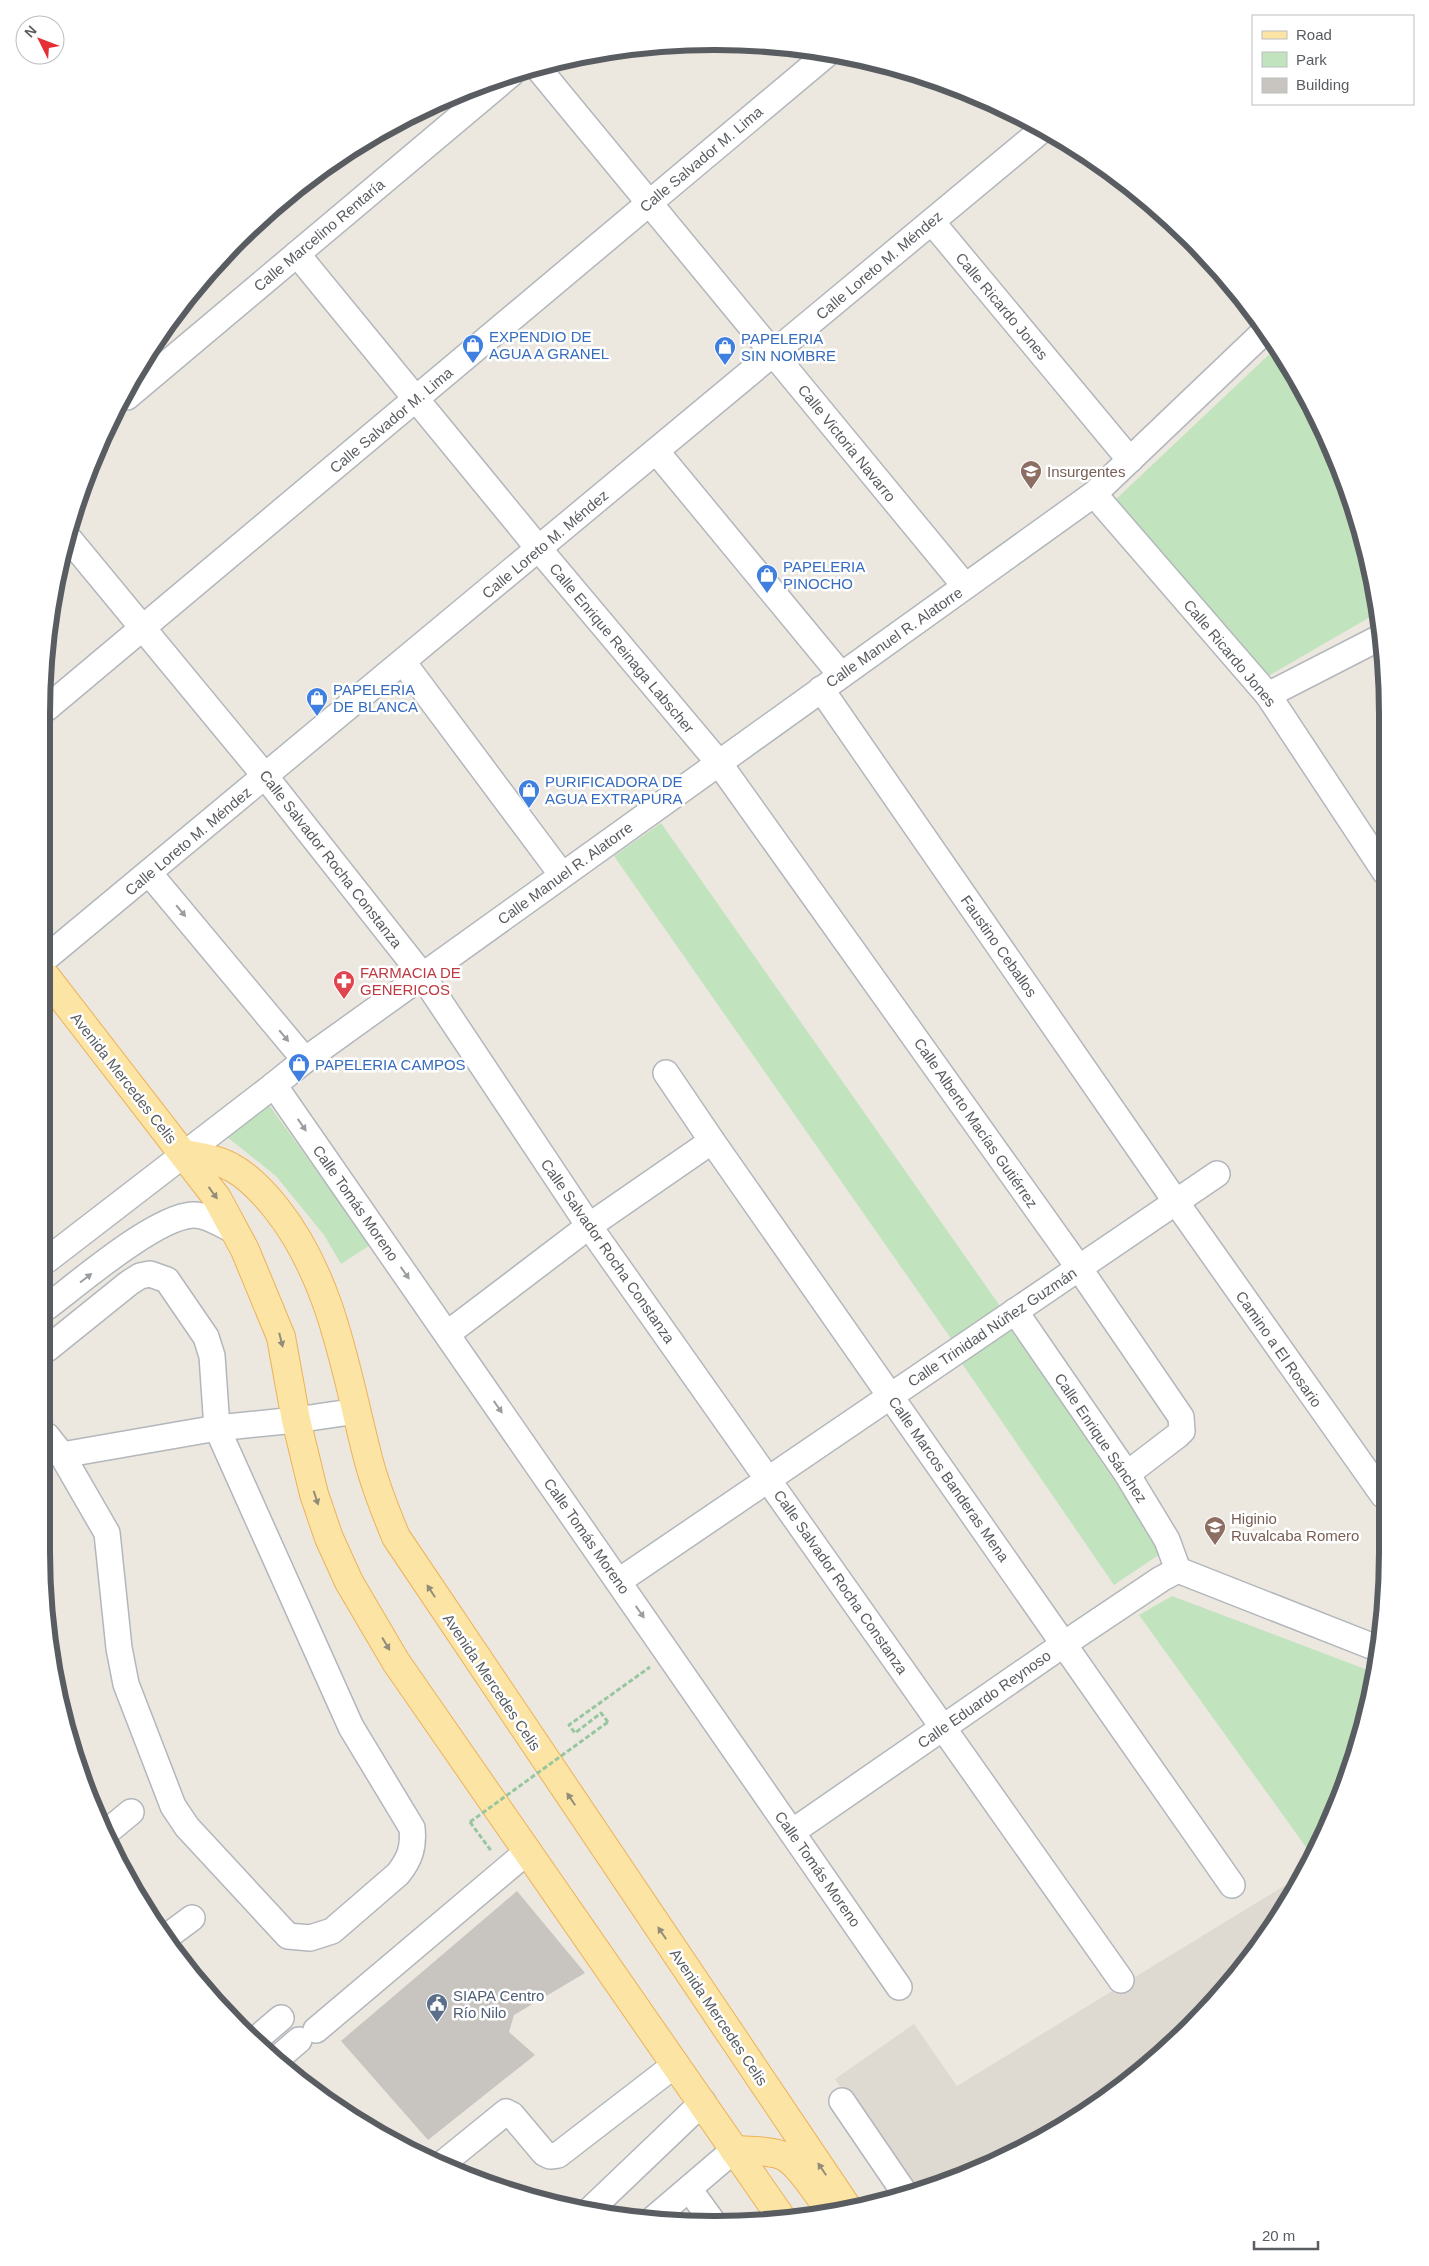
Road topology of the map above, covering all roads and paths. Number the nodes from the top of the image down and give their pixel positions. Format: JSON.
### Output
{"nodes":[{"id":1,"x":821,"y":59,"type":"edge"},
{"id":2,"x":542,"y":73,"type":"edge"},
{"id":3,"x":495,"y":87,"type":"edge"},
{"id":4,"x":1037,"y":134,"type":"edge"},
{"id":5,"x":650,"y":203,"type":"junction"},
{"id":6,"x":932,"y":222,"type":"junction"},
{"id":7,"x":296,"y":254,"type":"junction"},
{"id":8,"x":1260,"y":336,"type":"edge"},
{"id":9,"x":773,"y":354,"type":"junction"},
{"id":10,"x":135,"y":390,"type":"edge"},
{"id":11,"x":416,"y":399,"type":"junction"},
{"id":12,"x":656,"y":451,"type":"junction"},
{"id":13,"x":1130,"y":460,"type":"junction"},
{"id":14,"x":1094,"y":494,"type":"junction"},
{"id":15,"x":73,"y":543,"type":"edge"},
{"id":16,"x":539,"y":549,"type":"junction"},
{"id":17,"x":965,"y":586,"type":"junction"},
{"id":18,"x":143,"y":628,"type":"junction"},
{"id":19,"x":1374,"y":640,"type":"edge"},
{"id":20,"x":403,"y":662,"type":"junction"},
{"id":21,"x":841,"y":676,"type":"junction"},
{"id":22,"x":821,"y":689,"type":"junction"},
{"id":23,"x":1268,"y":695,"type":"junction"},
{"id":24,"x":50,"y":705,"type":"edge"},
{"id":25,"x":719,"y":763,"type":"junction"},
{"id":26,"x":265,"y":776,"type":"junction"},
{"id":27,"x":1379,"y":863,"type":"edge"},
{"id":28,"x":149,"y":873,"type":"junction"},
{"id":29,"x":562,"y":875,"type":"junction"},
{"id":30,"x":50,"y":955,"type":"edge"},
{"id":31,"x":422,"y":976,"type":"junction"},
{"id":32,"x":51,"y":993,"type":"edge"},
{"id":33,"x":304,"y":1060,"type":"junction"},
{"id":34,"x":666,"y":1073,"type":"dead end"},
{"id":35,"x":274,"y":1086,"type":"junction"},
{"id":36,"x":712,"y":1141,"type":"junction"},
{"id":37,"x":184,"y":1154,"type":"junction"},
{"id":38,"x":1217,"y":1174,"type":"dead end"},
{"id":39,"x":1176,"y":1202,"type":"junction"},
{"id":40,"x":589,"y":1226,"type":"junction"},
{"id":41,"x":235,"y":1231,"type":"junction"},
{"id":42,"x":50,"y":1258,"type":"edge"},
{"id":43,"x":1079,"y":1268,"type":"junction"},
{"id":44,"x":50,"y":1305,"type":"edge"},
{"id":45,"x":1016,"y":1311,"type":"junction"},
{"id":46,"x":447,"y":1334,"type":"junction"},
{"id":47,"x":50,"y":1347,"type":"edge"},
{"id":48,"x":891,"y":1396,"type":"junction"},
{"id":49,"x":357,"y":1411,"type":"junction"},
{"id":50,"x":296,"y":1420,"type":"junction"},
{"id":51,"x":217,"y":1428,"type":"junction"},
{"id":52,"x":50,"y":1440,"type":"edge"},
{"id":53,"x":62,"y":1455,"type":"junction"},
{"id":54,"x":1127,"y":1474,"type":"junction"},
{"id":55,"x":769,"y":1479,"type":"junction"},
{"id":56,"x":1379,"y":1490,"type":"edge"},
{"id":57,"x":1178,"y":1570,"type":"junction"},
{"id":58,"x":619,"y":1581,"type":"junction"},
{"id":59,"x":1064,"y":1644,"type":"junction"},
{"id":60,"x":1372,"y":1646,"type":"edge"},
{"id":61,"x":668,"y":1653,"type":"junction"},
{"id":62,"x":943,"y":1727,"type":"junction"},
{"id":63,"x":131,"y":1812,"type":"dead end"},
{"id":64,"x":111,"y":1828,"type":"edge"},
{"id":65,"x":792,"y":1832,"type":"junction"},
{"id":66,"x":487,"y":1846,"type":"dead end"},
{"id":67,"x":528,"y":1851,"type":"junction"},
{"id":68,"x":1232,"y":1885,"type":"dead end"},
{"id":69,"x":192,"y":1918,"type":"dead end"},
{"id":70,"x":171,"y":1934,"type":"edge"},
{"id":71,"x":1121,"y":1980,"type":"dead end"},
{"id":72,"x":899,"y":1986,"type":"dead end"},
{"id":73,"x":281,"y":2018,"type":"dead end"},
{"id":74,"x":260,"y":2036,"type":"edge"},
{"id":75,"x":282,"y":2056,"type":"edge"},
{"id":76,"x":676,"y":2064,"type":"junction"},
{"id":77,"x":842,"y":2101,"type":"dead end"},
{"id":78,"x":703,"y":2102,"type":"junction"},
{"id":79,"x":734,"y":2150,"type":"junction"},
{"id":80,"x":448,"y":2159,"type":"edge"},
{"id":81,"x":689,"y":2189,"type":"junction"},
{"id":82,"x":902,"y":2189,"type":"edge"},
{"id":83,"x":844,"y":2203,"type":"edge"},
{"id":84,"x":595,"y":2205,"type":"edge"},
{"id":85,"x":827,"y":2206,"type":"edge"},
{"id":86,"x":778,"y":2213,"type":"edge"},
{"id":87,"x":660,"y":2214,"type":"edge"},
{"id":88,"x":708,"y":2216,"type":"edge"}],
"edges":[{"from":1,"to":5,"type":"street","name":"Calle Salvador M. Lima"},
{"from":2,"to":5,"type":"street","name":"Calle Victoria Navarro"},
{"from":3,"to":7,"type":"street","name":"Calle Marcelino Rentaría"},
{"from":4,"to":6,"type":"street","name":"Calle Loreto M. Méndez"},
{"from":5,"to":9,"type":"street","name":"Calle Victoria Navarro"},
{"from":5,"to":11,"type":"street","name":"Calle Salvador M. Lima"},
{"from":6,"to":9,"type":"street","name":"Calle Loreto M. Méndez"},
{"from":6,"to":13,"type":"street","name":"Calle Ricardo Jones"},
{"from":7,"to":10,"type":"street","name":"Calle Marcelino Rentaría"},
{"from":7,"to":11,"type":"street","name":"Calle Enrique Reinaga Labscher"},
{"from":8,"to":13,"type":"street","name":"Calle Manuel R. Alatorre"},
{"from":9,"to":12,"type":"street","name":"Calle Loreto M. Méndez"},
{"from":9,"to":17,"type":"street","name":"Calle Victoria Navarro"},
{"from":11,"to":16,"type":"street","name":"Calle Enrique Reinaga Labscher"},
{"from":11,"to":18,"type":"street","name":"Calle Salvador M. Lima"},
{"from":12,"to":16,"type":"street","name":"Calle Loreto M. Méndez"},
{"from":12,"to":21,"type":"street"},
{"from":13,"to":14,"type":"street","name":"Calle Manuel R. Alatorre"},
{"from":14,"to":17,"type":"street","name":"Calle Manuel R. Alatorre"},
{"from":14,"to":23,"type":"street","name":"Calle Ricardo Jones"},
{"from":15,"to":18,"type":"street","name":"Calle Salvador Rocha Constanza"},
{"from":16,"to":20,"type":"street","name":"Calle Loreto M. Méndez"},
{"from":16,"to":25,"type":"street","name":"Calle Enrique Reinaga Labscher"},
{"from":17,"to":21,"type":"street","name":"Calle Manuel R. Alatorre"},
{"from":18,"to":24,"type":"street","name":"Calle Salvador M. Lima"},
{"from":18,"to":26,"type":"street","name":"Calle Salvador Rocha Constanza"},
{"from":19,"to":23,"type":"street"},
{"from":20,"to":26,"type":"street","name":"Calle Loreto M. Méndez"},
{"from":20,"to":29,"type":"street"},
{"from":21,"to":22,"type":"street","name":"Calle Manuel R. Alatorre"},
{"from":22,"to":25,"type":"street","name":"Calle Manuel R. Alatorre"},
{"from":22,"to":39,"type":"street","name":"Faustino Ceballos"},
{"from":23,"to":27,"type":"street","name":"Calle Ricardo Jones"},
{"from":25,"to":29,"type":"street","name":"Calle Manuel R. Alatorre"},
{"from":25,"to":43,"type":"street","name":"Calle Alberto Macías Gutiérrez"},
{"from":26,"to":28,"type":"street","name":"Calle Loreto M. Méndez"},
{"from":26,"to":31,"type":"street","name":"Calle Salvador Rocha Constanza"},
{"from":28,"to":30,"type":"street","name":"Calle Loreto M. Méndez"},
{"from":28,"to":33,"type":"street","one_way":true},
{"from":29,"to":31,"type":"street","name":"Calle Manuel R. Alatorre"},
{"from":31,"to":33,"type":"street","name":"Calle Manuel R. Alatorre"},
{"from":31,"to":40,"type":"street","name":"Calle Salvador Rocha Constanza"},
{"from":32,"to":37,"type":"main road","name":"Avenida Mercedes Celis"},
{"from":33,"to":35,"type":"street","name":"Calle Manuel R. Alatorre"},
{"from":34,"to":36,"type":"street","name":"Calle Marcos Banderas Mena"},
{"from":35,"to":37,"type":"street","name":"Calle Manuel R. Alatorre"},
{"from":35,"to":46,"type":"street","name":"Calle Tomás Moreno","one_way":true},
{"from":36,"to":40,"type":"street"},
{"from":36,"to":48,"type":"street","name":"Calle Marcos Banderas Mena"},
{"from":37,"to":41,"type":"main road","name":"Avenida Mercedes Celis","one_way":true},
{"from":37,"to":42,"type":"street","name":"Calle Manuel R. Alatorre"},
{"from":37,"to":49,"type":"main road","name":"Avenida Mercedes Celis"},
{"from":38,"to":39,"type":"street","name":"Calle Trinidad Núñez Guzmán"},
{"from":39,"to":43,"type":"street","name":"Calle Trinidad Núñez Guzmán"},
{"from":39,"to":56,"type":"street","name":"Camino a El Rosario"},
{"from":40,"to":46,"type":"street"},
{"from":40,"to":55,"type":"street","name":"Calle Salvador Rocha Constanza"},
{"from":44,"to":41,"type":"street","one_way":true},
{"from":41,"to":50,"type":"main road","name":"Avenida Mercedes Celis","one_way":true},
{"from":43,"to":45,"type":"street","name":"Calle Trinidad Núñez Guzmán"},
{"from":43,"to":54,"type":"street","name":"Calle Alberto Macías Gutiérrez"},
{"from":45,"to":48,"type":"street","name":"Calle Trinidad Núñez Guzmán"},
{"from":45,"to":54,"type":"street","name":"Calle Enrique Sánchez"},
{"from":46,"to":58,"type":"street","name":"Calle Tomás Moreno","one_way":true},
{"from":47,"to":51,"type":"street"},
{"from":48,"to":55,"type":"street","name":"Calle Trinidad Núñez Guzmán"},
{"from":48,"to":59,"type":"street","name":"Calle Marcos Banderas Mena"},
{"from":49,"to":50,"type":"street"},
{"from":83,"to":49,"type":"main road","name":"Avenida Mercedes Celis","one_way":true},
{"from":50,"to":51,"type":"street"},
{"from":50,"to":67,"type":"main road","name":"Avenida Mercedes Celis","one_way":true},
{"from":51,"to":53,"type":"street"},
{"from":51,"to":53,"type":"street"},
{"from":52,"to":53,"type":"street"},
{"from":54,"to":57,"type":"street","name":"Calle Enrique Sánchez"},
{"from":55,"to":58,"type":"street","name":"Calle Trinidad Núñez Guzmán"},
{"from":55,"to":62,"type":"street","name":"Calle Salvador Rocha Constanza"},
{"from":57,"to":59,"type":"street","name":"Calle Eduardo Reynoso"},
{"from":57,"to":60,"type":"street"},
{"from":58,"to":61,"type":"street","name":"Calle Tomás Moreno","one_way":true},
{"from":59,"to":62,"type":"street","name":"Calle Eduardo Reynoso"},
{"from":59,"to":68,"type":"street","name":"Calle Marcos Banderas Mena"},
{"from":61,"to":65,"type":"street","name":"Calle Tomás Moreno"},
{"from":61,"to":66,"type":"path","bridge":true},
{"from":62,"to":65,"type":"street","name":"Calle Eduardo Reynoso"},
{"from":62,"to":71,"type":"street","name":"Calle Salvador Rocha Constanza"},
{"from":63,"to":64,"type":"street"},
{"from":65,"to":72,"type":"street","name":"Calle Tomás Moreno"},
{"from":67,"to":75,"type":"street"},
{"from":67,"to":76,"type":"main road","name":"Avenida Mercedes Celis"},
{"from":69,"to":70,"type":"street"},
{"from":73,"to":74,"type":"street"},
{"from":76,"to":78,"type":"main road","name":"Avenida Mercedes Celis"},
{"from":76,"to":80,"type":"street"},
{"from":77,"to":82,"type":"street"},
{"from":78,"to":79,"type":"main road","name":"Avenida Mercedes Celis"},
{"from":78,"to":84,"type":"street"},
{"from":79,"to":81,"type":"street"},
{"from":79,"to":85,"type":"main road"},
{"from":79,"to":86,"type":"main road","name":"Avenida Mercedes Celis"},
{"from":81,"to":87,"type":"street"},
{"from":81,"to":88,"type":"street"}]}
